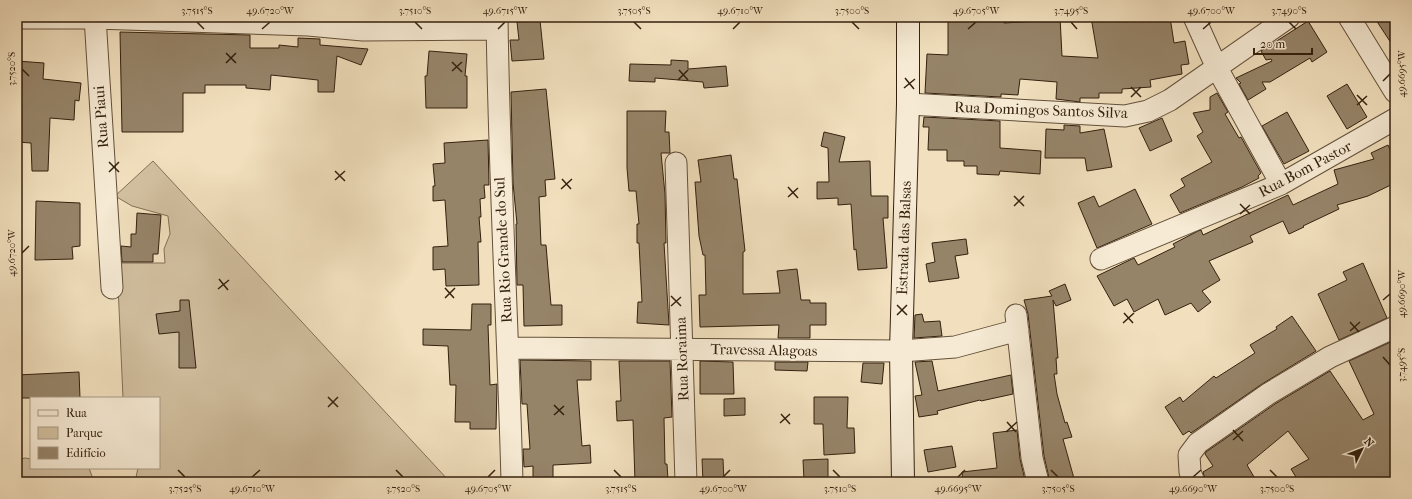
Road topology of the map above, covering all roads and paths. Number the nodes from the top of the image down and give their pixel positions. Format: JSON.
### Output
{"nodes":[{"id":1,"x":95,"y":17,"type":"edge"},
{"id":2,"x":908,"y":17,"type":"edge"},
{"id":3,"x":1194,"y":17,"type":"edge"},
{"id":4,"x":1289,"y":17,"type":"edge"},
{"id":5,"x":1349,"y":17,"type":"edge"},
{"id":6,"x":17,"y":18,"type":"edge"},
{"id":7,"x":497,"y":23,"type":"edge"},
{"id":8,"x":1217,"y":68,"type":"junction"},
{"id":9,"x":1395,"y":92,"type":"edge"},
{"id":10,"x":908,"y":104,"type":"junction"},
{"id":11,"x":1395,"y":119,"type":"edge"},
{"id":12,"x":676,"y":163,"type":"dead end"},
{"id":13,"x":1281,"y":184,"type":"junction"},
{"id":14,"x":1101,"y":259,"type":"dead end"},
{"id":15,"x":112,"y":288,"type":"dead end"},
{"id":16,"x":1395,"y":327,"type":"edge"},
{"id":17,"x":508,"y":348,"type":"junction"},
{"id":18,"x":682,"y":348,"type":"junction"},
{"id":19,"x":901,"y":351,"type":"junction"},
{"id":20,"x":512,"y":482,"type":"edge"},
{"id":21,"x":686,"y":482,"type":"edge"},
{"id":22,"x":903,"y":482,"type":"edge"},
{"id":23,"x":1038,"y":482,"type":"edge"},
{"id":24,"x":1194,"y":482,"type":"edge"}],
"edges":[{"from":1,"to":6,"type":"street"},
{"from":1,"to":7,"type":"street"},
{"from":1,"to":15,"type":"street","name":"Rua Piaui"},
{"from":2,"to":10,"type":"street","name":"Estrada das Balsas"},
{"from":3,"to":8,"type":"street"},
{"from":4,"to":8,"type":"street","name":"Rua Domingos Santos Silva"},
{"from":5,"to":9,"type":"street"},
{"from":7,"to":17,"type":"street","name":"Rua Rio Grande do Sul"},
{"from":8,"to":10,"type":"street","name":"Rua Domingos Santos Silva"},
{"from":8,"to":13,"type":"street"},
{"from":10,"to":19,"type":"street","name":"Estrada das Balsas"},
{"from":11,"to":13,"type":"street","name":"Rua Bom Pastor"},
{"from":12,"to":18,"type":"street","name":"Rua Roraima"},
{"from":13,"to":14,"type":"street","name":"Rua Bom Pastor"},
{"from":16,"to":24,"type":"street"},
{"from":17,"to":18,"type":"street","name":"Travessa Alagoas"},
{"from":17,"to":20,"type":"street","name":"Rua Rio Grande do Sul"},
{"from":18,"to":19,"type":"street","name":"Travessa Alagoas"},
{"from":18,"to":21,"type":"street","name":"Rua Roraima"},
{"from":19,"to":22,"type":"street","name":"Estrada das Balsas"},
{"from":19,"to":23,"type":"street","name":"Travessa Alagoas"}]}
